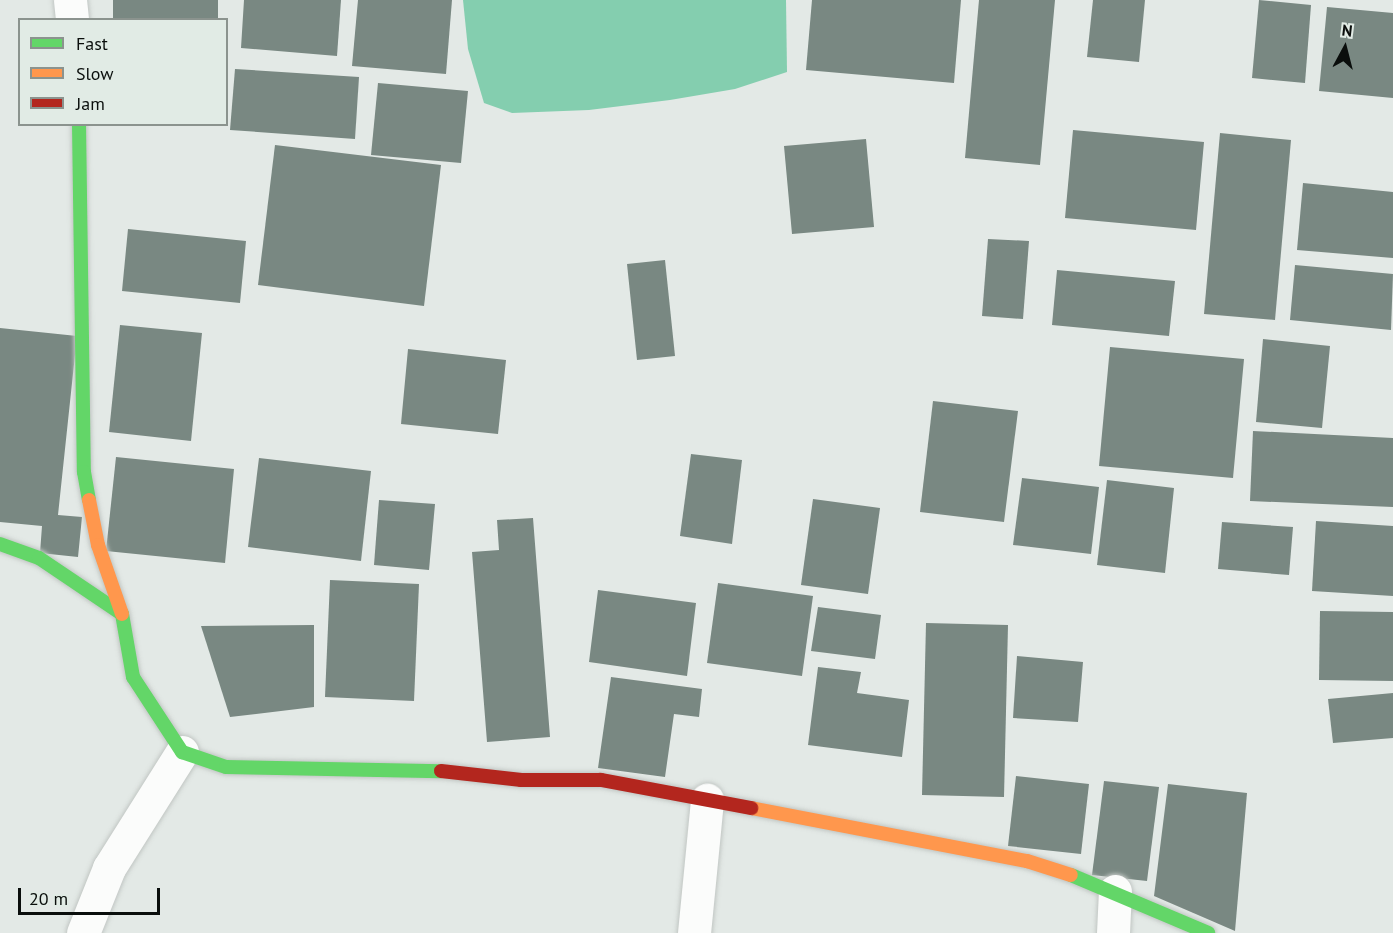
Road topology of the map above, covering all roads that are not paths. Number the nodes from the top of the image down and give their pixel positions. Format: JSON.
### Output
{"nodes":[{"id":1,"x":70,"y":0,"type":"edge"},
{"id":2,"x":72,"y":18,"type":"edge"},
{"id":3,"x":79,"y":126,"type":"edge"},
{"id":4,"x":0,"y":544,"type":"edge"},
{"id":5,"x":122,"y":614,"type":"junction"},
{"id":6,"x":182,"y":752,"type":"junction"},
{"id":7,"x":707,"y":800,"type":"junction"},
{"id":8,"x":1115,"y":891,"type":"junction"},
{"id":9,"x":83,"y":933,"type":"edge"},
{"id":10,"x":694,"y":933,"type":"edge"},
{"id":11,"x":1113,"y":933,"type":"edge"},
{"id":12,"x":1208,"y":933,"type":"edge"}],
"edges":[{"from":1,"to":2,"type":"street"},
{"from":3,"to":5,"type":"street"},
{"from":4,"to":5,"type":"street"},
{"from":5,"to":6,"type":"street"},
{"from":6,"to":7,"type":"street"},
{"from":6,"to":9,"type":"street"},
{"from":7,"to":8,"type":"street"},
{"from":7,"to":10,"type":"street"},
{"from":8,"to":11,"type":"street"},
{"from":8,"to":12,"type":"street"}]}
